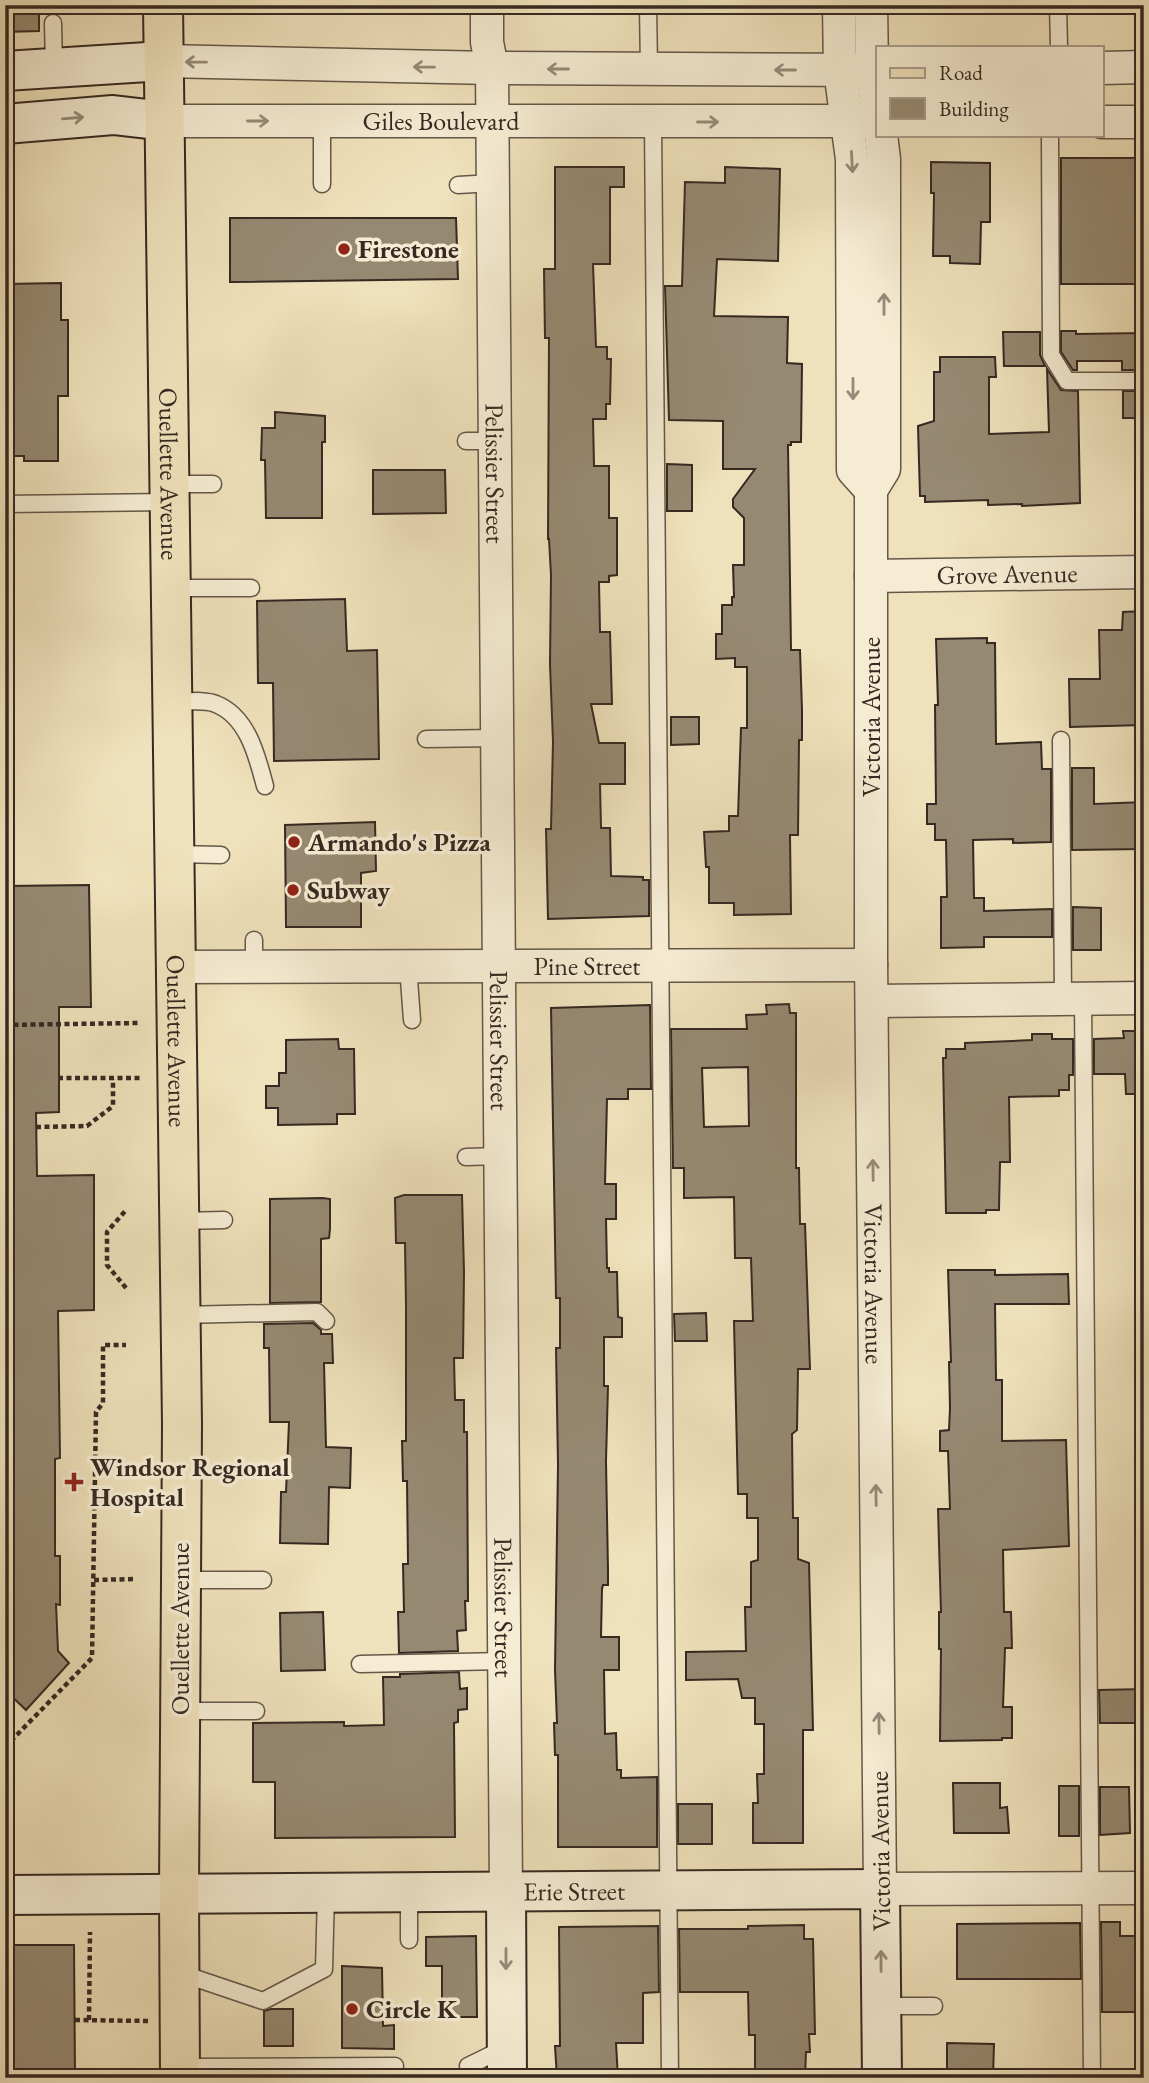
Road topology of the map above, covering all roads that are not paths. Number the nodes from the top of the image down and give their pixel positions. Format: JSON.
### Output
{"nodes":[{"id":1,"x":163,"y":5,"type":"edge"},
{"id":2,"x":487,"y":5,"type":"edge"},
{"id":3,"x":648,"y":5,"type":"edge"},
{"id":4,"x":839,"y":5,"type":"edge"},
{"id":5,"x":871,"y":5,"type":"edge"},
{"id":6,"x":1058,"y":5,"type":"edge"},
{"id":7,"x":53,"y":23,"type":"dead end"},
{"id":8,"x":1059,"y":46,"type":"edge"},
{"id":9,"x":163,"y":61,"type":"junction"},
{"id":10,"x":54,"y":67,"type":"junction"},
{"id":11,"x":492,"y":68,"type":"junction"},
{"id":12,"x":1104,"y":68,"type":"edge"},
{"id":13,"x":1144,"y":68,"type":"edge"},
{"id":14,"x":649,"y":69,"type":"junction"},
{"id":15,"x":840,"y":70,"type":"junction"},
{"id":16,"x":875,"y":70,"type":"edge"},
{"id":17,"x":5,"y":71,"type":"edge"},
{"id":18,"x":165,"y":121,"type":"junction"},
{"id":19,"x":322,"y":121,"type":"junction"},
{"id":20,"x":492,"y":121,"type":"junction"},
{"id":21,"x":653,"y":121,"type":"junction"},
{"id":22,"x":863,"y":121,"type":"edge"},
{"id":23,"x":1104,"y":122,"type":"edge"},
{"id":24,"x":1144,"y":122,"type":"edge"},
{"id":25,"x":5,"y":124,"type":"edge"},
{"id":26,"x":881,"y":136,"type":"edge"},
{"id":27,"x":1050,"y":136,"type":"edge"},
{"id":28,"x":493,"y":183,"type":"junction"},
{"id":29,"x":322,"y":184,"type":"dead end"},
{"id":30,"x":458,"y":185,"type":"dead end"},
{"id":31,"x":1144,"y":381,"type":"edge"},
{"id":32,"x":213,"y":484,"type":"dead end"},
{"id":33,"x":870,"y":490,"type":"junction"},
{"id":34,"x":170,"y":493,"type":"junction"},
{"id":35,"x":5,"y":504,"type":"edge"},
{"id":36,"x":1144,"y":572,"type":"edge"},
{"id":37,"x":871,"y":576,"type":"junction"},
{"id":38,"x":251,"y":587,"type":"dead end"},
{"id":39,"x":171,"y":588,"type":"junction"},
{"id":40,"x":172,"y":702,"type":"junction"},
{"id":41,"x":497,"y":738,"type":"junction"},
{"id":42,"x":426,"y":739,"type":"dead end"},
{"id":43,"x":1061,"y":740,"type":"dead end"},
{"id":44,"x":265,"y":786,"type":"dead end"},
{"id":45,"x":174,"y":854,"type":"junction"},
{"id":46,"x":221,"y":855,"type":"dead end"},
{"id":47,"x":660,"y":965,"type":"junction"},
{"id":48,"x":871,"y":965,"type":"junction"},
{"id":49,"x":408,"y":966,"type":"junction"},
{"id":50,"x":499,"y":966,"type":"junction"},
{"id":51,"x":176,"y":967,"type":"junction"},
{"id":52,"x":1144,"y":998,"type":"edge"},
{"id":53,"x":1073,"y":999,"type":"junction"},
{"id":54,"x":872,"y":1001,"type":"junction"},
{"id":55,"x":412,"y":1020,"type":"dead end"},
{"id":56,"x":500,"y":1156,"type":"junction"},
{"id":57,"x":466,"y":1157,"type":"dead end"},
{"id":58,"x":224,"y":1220,"type":"dead end"},
{"id":59,"x":179,"y":1221,"type":"junction"},
{"id":60,"x":180,"y":1315,"type":"junction"},
{"id":61,"x":326,"y":1321,"type":"dead end"},
{"id":62,"x":181,"y":1580,"type":"junction"},
{"id":63,"x":263,"y":1580,"type":"dead end"},
{"id":64,"x":504,"y":1661,"type":"junction"},
{"id":65,"x":360,"y":1664,"type":"dead end"},
{"id":66,"x":180,"y":1711,"type":"junction"},
{"id":67,"x":256,"y":1711,"type":"dead end"},
{"id":68,"x":1090,"y":1888,"type":"junction"},
{"id":69,"x":1144,"y":1888,"type":"edge"},
{"id":70,"x":880,"y":1889,"type":"junction"},
{"id":71,"x":669,"y":1890,"type":"junction"},
{"id":72,"x":409,"y":1891,"type":"junction"},
{"id":73,"x":506,"y":1891,"type":"junction"},
{"id":74,"x":178,"y":1892,"type":"junction"},
{"id":75,"x":326,"y":1893,"type":"junction"},
{"id":76,"x":5,"y":1895,"type":"edge"},
{"id":77,"x":409,"y":1940,"type":"dead end"},
{"id":78,"x":180,"y":1973,"type":"junction"},
{"id":79,"x":881,"y":2006,"type":"junction"},
{"id":80,"x":934,"y":2006,"type":"dead end"},
{"id":81,"x":507,"y":2062,"type":"edge"},
{"id":82,"x":395,"y":2066,"type":"dead end"},
{"id":83,"x":468,"y":2066,"type":"dead end"},
{"id":84,"x":180,"y":2072,"type":"edge"},
{"id":85,"x":670,"y":2078,"type":"edge"},
{"id":86,"x":881,"y":2078,"type":"edge"},
{"id":87,"x":1092,"y":2078,"type":"edge"}],
"edges":[{"from":1,"to":9,"type":"main road","name":"Ouellette Avenue"},
{"from":2,"to":11,"type":"street","name":"Pelissier Street"},
{"from":3,"to":14,"type":"lane"},
{"from":4,"to":15,"type":"street","name":"Victoria Avenue"},
{"from":5,"to":16,"type":"street"},
{"from":6,"to":8,"type":"lane"},
{"from":7,"to":10,"type":"lane"},
{"from":9,"to":10,"type":"street","name":"Giles Boulevard"},
{"from":11,"to":9,"type":"street","name":"Giles Boulevard","one_way":true},
{"from":9,"to":18,"type":"main road","name":"Ouellette Avenue"},
{"from":10,"to":17,"type":"street","name":"Giles Boulevard"},
{"from":14,"to":11,"type":"street","name":"Giles Boulevard","one_way":true},
{"from":11,"to":20,"type":"street","name":"Pelissier Street"},
{"from":12,"to":13,"type":"street"},
{"from":15,"to":14,"type":"street","name":"Giles Boulevard","one_way":true},
{"from":15,"to":16,"type":"street","name":"Giles Boulevard"},
{"from":15,"to":22,"type":"street","name":"Victoria Avenue"},
{"from":18,"to":19,"type":"street","name":"Giles Boulevard","one_way":true},
{"from":25,"to":18,"type":"street","name":"Giles Boulevard","one_way":true},
{"from":18,"to":34,"type":"main road","name":"Ouellette Avenue"},
{"from":19,"to":20,"type":"street","name":"Giles Boulevard"},
{"from":19,"to":29,"type":"lane"},
{"from":20,"to":21,"type":"street","name":"Giles Boulevard"},
{"from":20,"to":28,"type":"street","name":"Pelissier Street"},
{"from":21,"to":22,"type":"street","name":"Giles Boulevard","one_way":true},
{"from":21,"to":47,"type":"lane"},
{"from":22,"to":33,"type":"street","name":"Victoria Avenue","one_way":true},
{"from":23,"to":24,"type":"street"},
{"from":33,"to":26,"type":"street","name":"Victoria Avenue","one_way":true},
{"from":27,"to":31,"type":"lane"},
{"from":28,"to":30,"type":"lane"},
{"from":28,"to":41,"type":"street","name":"Pelissier Street"},
{"from":32,"to":34,"type":"lane"},
{"from":33,"to":37,"type":"street","name":"Victoria Avenue"},
{"from":34,"to":35,"type":"lane"},
{"from":34,"to":39,"type":"main road","name":"Ouellette Avenue"},
{"from":36,"to":37,"type":"street","name":"Grove Avenue"},
{"from":37,"to":48,"type":"street","name":"Victoria Avenue"},
{"from":38,"to":39,"type":"lane"},
{"from":39,"to":40,"type":"main road","name":"Ouellette Avenue"},
{"from":40,"to":44,"type":"lane"},
{"from":40,"to":45,"type":"main road","name":"Ouellette Avenue"},
{"from":41,"to":42,"type":"lane"},
{"from":41,"to":50,"type":"street","name":"Pelissier Street"},
{"from":43,"to":53,"type":"lane"},
{"from":45,"to":46,"type":"lane"},
{"from":45,"to":51,"type":"main road","name":"Ouellette Avenue"},
{"from":47,"to":48,"type":"street","name":"Pine Street"},
{"from":47,"to":50,"type":"street","name":"Pine Street"},
{"from":47,"to":71,"type":"lane"},
{"from":48,"to":54,"type":"street","name":"Victoria Avenue"},
{"from":49,"to":50,"type":"street","name":"Pine Street"},
{"from":49,"to":51,"type":"street","name":"Pine Street"},
{"from":49,"to":55,"type":"lane"},
{"from":50,"to":56,"type":"street","name":"Pelissier Street"},
{"from":51,"to":59,"type":"main road","name":"Ouellette Avenue"},
{"from":52,"to":53,"type":"street"},
{"from":53,"to":54,"type":"street"},
{"from":53,"to":68,"type":"lane"},
{"from":70,"to":54,"type":"street","name":"Victoria Avenue","one_way":true},
{"from":56,"to":57,"type":"lane"},
{"from":56,"to":64,"type":"street","name":"Pelissier Street"},
{"from":58,"to":59,"type":"lane"},
{"from":59,"to":60,"type":"main road","name":"Ouellette Avenue"},
{"from":60,"to":61,"type":"lane"},
{"from":60,"to":62,"type":"main road","name":"Ouellette Avenue"},
{"from":62,"to":63,"type":"lane"},
{"from":62,"to":66,"type":"main road","name":"Ouellette Avenue"},
{"from":64,"to":65,"type":"lane"},
{"from":64,"to":73,"type":"street","name":"Pelissier Street"},
{"from":66,"to":67,"type":"lane"},
{"from":66,"to":74,"type":"main road","name":"Ouellette Avenue"},
{"from":68,"to":69,"type":"street","name":"Erie Street"},
{"from":68,"to":70,"type":"street","name":"Erie Street"},
{"from":68,"to":87,"type":"lane"},
{"from":70,"to":71,"type":"street","name":"Erie Street"},
{"from":79,"to":70,"type":"street","name":"Victoria Avenue","one_way":true},
{"from":71,"to":73,"type":"street","name":"Erie Street"},
{"from":71,"to":85,"type":"lane"},
{"from":72,"to":73,"type":"street","name":"Erie Street"},
{"from":72,"to":75,"type":"street","name":"Erie Street"},
{"from":72,"to":77,"type":"lane"},
{"from":73,"to":81,"type":"street","name":"Pelissier Street","one_way":true},
{"from":74,"to":75,"type":"street","name":"Erie Street"},
{"from":74,"to":76,"type":"street","name":"Erie Street"},
{"from":74,"to":78,"type":"main road","name":"Ouellette Avenue"},
{"from":75,"to":78,"type":"lane"},
{"from":78,"to":84,"type":"main road","name":"Ouellette Avenue"},
{"from":79,"to":80,"type":"lane"},
{"from":79,"to":86,"type":"street","name":"Victoria Avenue"},
{"from":81,"to":83,"type":"lane"},
{"from":82,"to":84,"type":"lane"}]}
